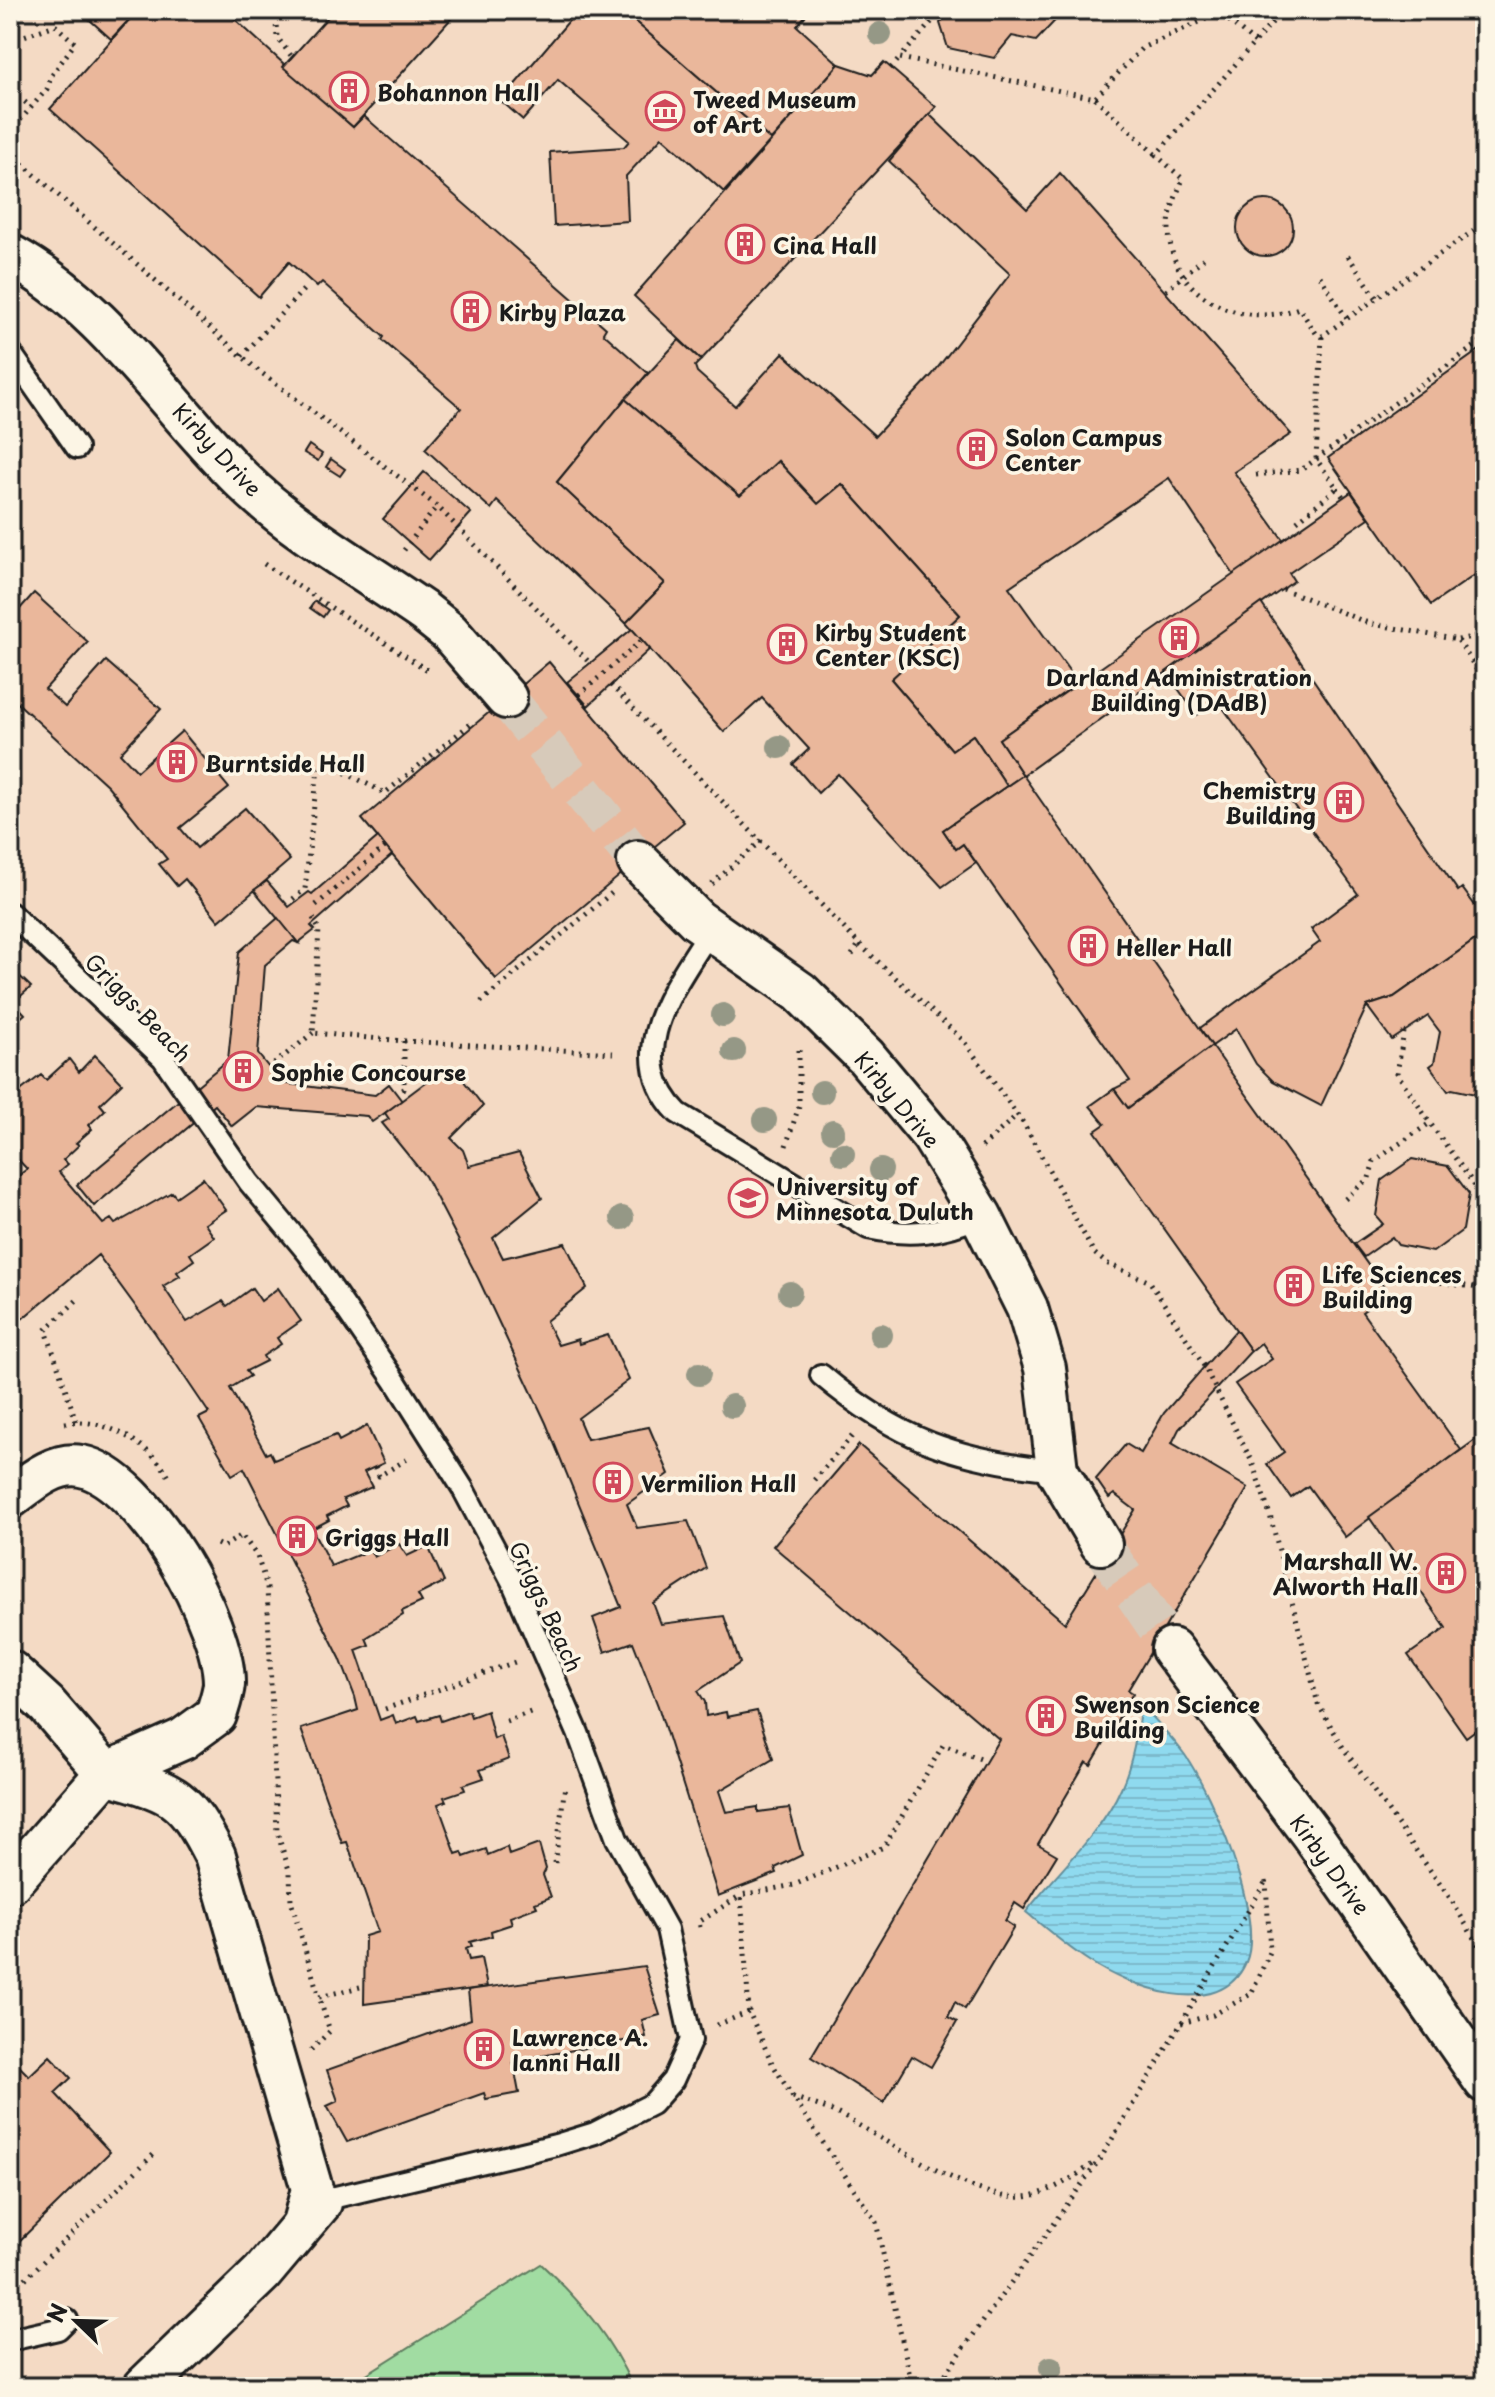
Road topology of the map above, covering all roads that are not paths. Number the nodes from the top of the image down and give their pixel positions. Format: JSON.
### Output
{"nodes":[{"id":1,"x":10,"y":255,"type":"edge"},
{"id":2,"x":10,"y":352,"type":"edge"},
{"id":3,"x":77,"y":448,"type":"dead end"},
{"id":4,"x":494,"y":706,"type":"tunnel mouth"},
{"id":5,"x":631,"y":872,"type":"tunnel mouth"},
{"id":6,"x":10,"y":913,"type":"edge"},
{"id":7,"x":711,"y":929,"type":"junction"},
{"id":8,"x":981,"y":1216,"type":"junction"},
{"id":9,"x":821,"y":1375,"type":"dead end"},
{"id":10,"x":1057,"y":1470,"type":"junction"},
{"id":11,"x":10,"y":1498,"type":"edge"},
{"id":12,"x":1101,"y":1544,"type":"tunnel mouth"},
{"id":13,"x":1172,"y":1649,"type":"tunnel mouth"},
{"id":14,"x":10,"y":1671,"type":"edge"},
{"id":15,"x":106,"y":1773,"type":"junction"},
{"id":16,"x":10,"y":1883,"type":"edge"},
{"id":17,"x":1485,"y":2082,"type":"edge"},
{"id":18,"x":313,"y":2212,"type":"junction"},
{"id":19,"x":67,"y":2320,"type":"dead end"},
{"id":20,"x":10,"y":2340,"type":"edge"},
{"id":21,"x":144,"y":2387,"type":"edge"}],
"edges":[{"from":1,"to":4,"type":"street","name":"Kirby Drive"},
{"from":2,"to":3,"type":"lane"},
{"from":5,"to":7,"type":"street","name":"Kirby Drive"},
{"from":6,"to":18,"type":"lane","name":"Griggs Beach"},
{"from":7,"to":8,"type":"street","name":"Kirby Drive"},
{"from":7,"to":8,"type":"lane"},
{"from":8,"to":10,"type":"street","name":"Kirby Drive"},
{"from":9,"to":10,"type":"lane"},
{"from":10,"to":12,"type":"street","name":"Kirby Drive"},
{"from":11,"to":15,"type":"street"},
{"from":13,"to":17,"type":"street","name":"Kirby Drive"},
{"from":14,"to":15,"type":"street"},
{"from":15,"to":16,"type":"street"},
{"from":15,"to":18,"type":"street"},
{"from":18,"to":21,"type":"street"},
{"from":19,"to":20,"type":"lane"}]}
